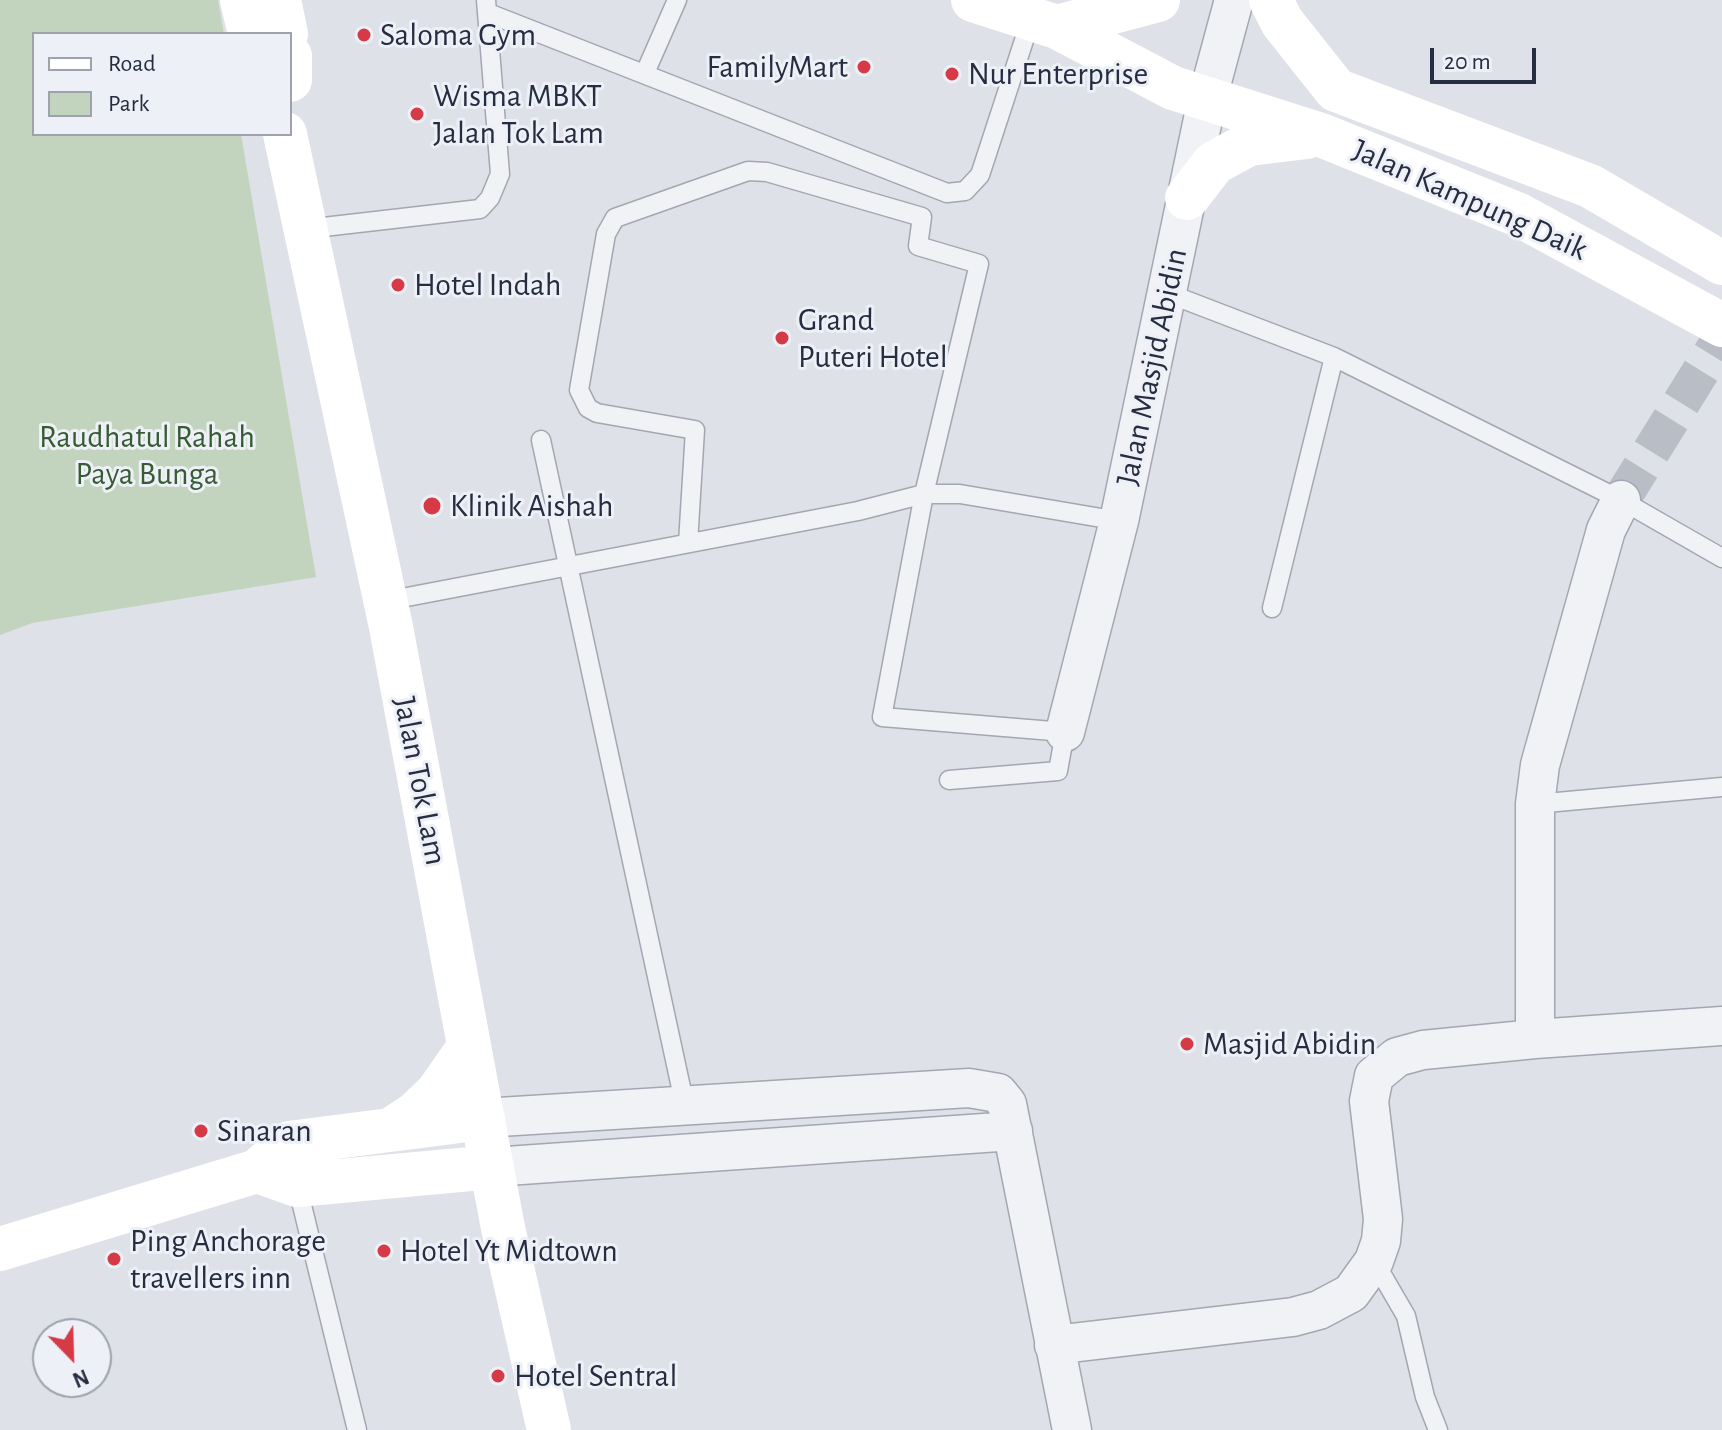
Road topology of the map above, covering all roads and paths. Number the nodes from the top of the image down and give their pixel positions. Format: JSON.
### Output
{"nodes":[{"id":1,"x":242,"y":0,"type":"edge"},
{"id":2,"x":279,"y":0,"type":"edge"},
{"id":3,"x":677,"y":0,"type":"edge"},
{"id":4,"x":973,"y":0,"type":"edge"},
{"id":5,"x":1158,"y":0,"type":"edge"},
{"id":6,"x":1234,"y":0,"type":"edge"},
{"id":7,"x":1271,"y":0,"type":"edge"},
{"id":8,"x":487,"y":6,"type":"edge"},
{"id":9,"x":1042,"y":15,"type":"edge"},
{"id":10,"x":250,"y":32,"type":"edge"},
{"id":11,"x":286,"y":32,"type":"edge"},
{"id":12,"x":645,"y":73,"type":"junction"},
{"id":13,"x":1207,"y":100,"type":"junction"},
{"id":14,"x":1321,"y":135,"type":"junction"},
{"id":15,"x":285,"y":136,"type":"edge"},
{"id":16,"x":1187,"y":198,"type":"junction"},
{"id":17,"x":306,"y":229,"type":"junction"},
{"id":18,"x":1722,"y":263,"type":"edge"},
{"id":19,"x":1167,"y":293,"type":"junction"},
{"id":20,"x":1722,"y":325,"type":"edge"},
{"id":21,"x":1334,"y":357,"type":"junction"},
{"id":22,"x":541,"y":440,"type":"dead end"},
{"id":23,"x":924,"y":494,"type":"junction"},
{"id":24,"x":1621,"y":500,"type":"junction"},
{"id":25,"x":1119,"y":521,"type":"junction"},
{"id":26,"x":688,"y":543,"type":"junction"},
{"id":27,"x":1722,"y":558,"type":"edge"},
{"id":28,"x":568,"y":566,"type":"junction"},
{"id":29,"x":386,"y":601,"type":"junction"},
{"id":30,"x":1272,"y":608,"type":"dead end"},
{"id":31,"x":1065,"y":732,"type":"junction"},
{"id":32,"x":949,"y":780,"type":"dead end"},
{"id":33,"x":1722,"y":787,"type":"edge"},
{"id":34,"x":1535,"y":804,"type":"junction"},
{"id":35,"x":1722,"y":1026,"type":"edge"},
{"id":36,"x":1535,"y":1039,"type":"junction"},
{"id":37,"x":469,"y":1047,"type":"junction"},
{"id":38,"x":685,"y":1106,"type":"junction"},
{"id":39,"x":472,"y":1119,"type":"junction"},
{"id":40,"x":391,"y":1130,"type":"junction"},
{"id":41,"x":1013,"y":1131,"type":"junction"},
{"id":42,"x":492,"y":1167,"type":"junction"},
{"id":43,"x":440,"y":1171,"type":"junction"},
{"id":44,"x":277,"y":1178,"type":"junction"},
{"id":45,"x":503,"y":1228,"type":"junction"},
{"id":46,"x":0,"y":1249,"type":"edge"},
{"id":47,"x":1374,"y":1261,"type":"junction"},
{"id":48,"x":1054,"y":1345,"type":"junction"},
{"id":49,"x":357,"y":1430,"type":"edge"},
{"id":50,"x":549,"y":1430,"type":"edge"},
{"id":51,"x":1072,"y":1430,"type":"edge"},
{"id":52,"x":1438,"y":1430,"type":"edge"}],
"edges":[{"from":1,"to":10,"type":"street"},
{"from":2,"to":11,"type":"street"},
{"from":3,"to":12,"type":"lane"},
{"from":4,"to":9,"type":"street","name":"Jalan Kampung Daik"},
{"from":5,"to":9,"type":"street"},
{"from":6,"to":13,"type":"street","name":"Jalan Masjid Abidin"},
{"from":7,"to":18,"type":"street","name":"Jalan Kampung Daik"},
{"from":8,"to":12,"type":"lane"},
{"from":8,"to":17,"type":"lane"},
{"from":9,"to":12,"type":"lane"},
{"from":9,"to":13,"type":"street","name":"Jalan Kampung Daik"},
{"from":13,"to":14,"type":"street","name":"Jalan Kampung Daik"},
{"from":13,"to":16,"type":"street","name":"Jalan Masjid Abidin"},
{"from":14,"to":16,"type":"street"},
{"from":14,"to":20,"type":"street","name":"Jalan Kampung Daik"},
{"from":15,"to":17,"type":"street","name":"Jalan Tok Lam"},
{"from":16,"to":19,"type":"street","name":"Jalan Masjid Abidin"},
{"from":17,"to":29,"type":"street","name":"Jalan Tok Lam"},
{"from":19,"to":21,"type":"lane"},
{"from":19,"to":25,"type":"street","name":"Jalan Masjid Abidin"},
{"from":21,"to":24,"type":"lane"},
{"from":21,"to":30,"type":"lane"},
{"from":22,"to":28,"type":"lane"},
{"from":23,"to":25,"type":"lane"},
{"from":23,"to":26,"type":"lane"},
{"from":23,"to":26,"type":"lane"},
{"from":23,"to":31,"type":"lane"},
{"from":24,"to":27,"type":"lane"},
{"from":24,"to":34,"type":"street"},
{"from":25,"to":31,"type":"street","name":"Jalan Masjid Abidin"},
{"from":26,"to":28,"type":"lane"},
{"from":28,"to":29,"type":"lane"},
{"from":28,"to":38,"type":"lane"},
{"from":29,"to":37,"type":"street","name":"Jalan Tok Lam"},
{"from":31,"to":32,"type":"lane"},
{"from":33,"to":34,"type":"lane"},
{"from":34,"to":36,"type":"street"},
{"from":35,"to":36,"type":"street"},
{"from":36,"to":47,"type":"street"},
{"from":37,"to":39,"type":"street","name":"Jalan Tok Lam"},
{"from":37,"to":40,"type":"street"},
{"from":38,"to":39,"type":"street"},
{"from":38,"to":41,"type":"street"},
{"from":39,"to":40,"type":"street"},
{"from":39,"to":42,"type":"street","name":"Jalan Tok Lam"},
{"from":40,"to":44,"type":"street"},
{"from":41,"to":42,"type":"street"},
{"from":41,"to":48,"type":"street"},
{"from":42,"to":43,"type":"street"},
{"from":42,"to":45,"type":"street","name":"Jalan Tok Lam"},
{"from":43,"to":44,"type":"street"},
{"from":43,"to":45,"type":"street"},
{"from":44,"to":46,"type":"street"},
{"from":44,"to":49,"type":"lane"},
{"from":45,"to":50,"type":"street","name":"Jalan Tok Lam"},
{"from":47,"to":48,"type":"street"},
{"from":47,"to":52,"type":"lane"},
{"from":48,"to":51,"type":"street"}]}
